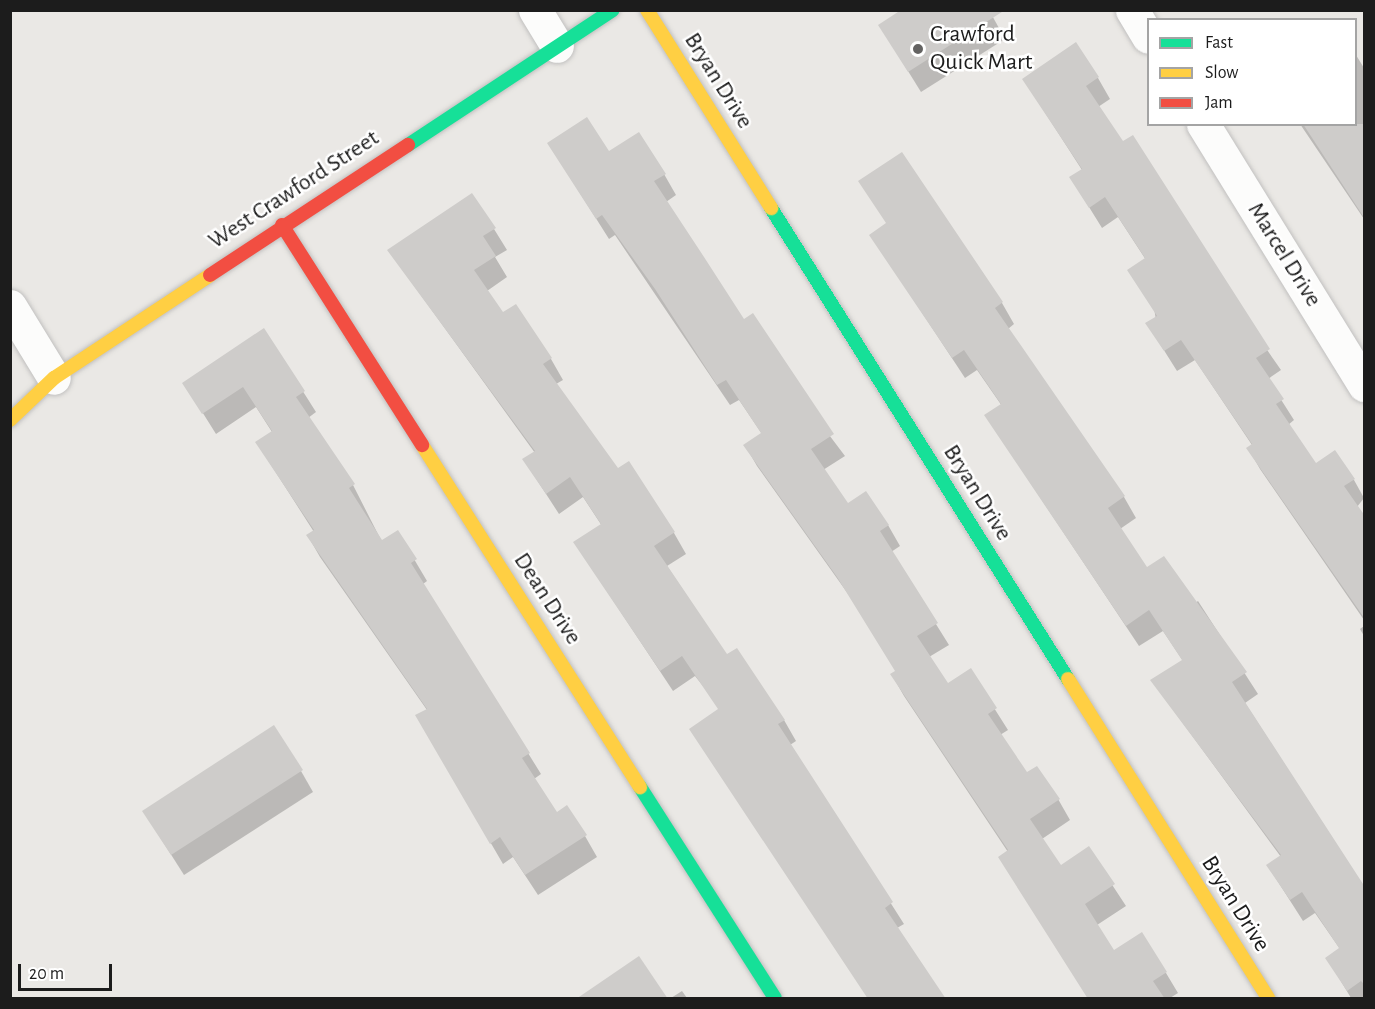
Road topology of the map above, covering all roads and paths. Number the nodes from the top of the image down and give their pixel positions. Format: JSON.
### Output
{"nodes":[{"id":1,"x":535,"y":10,"type":"edge"},
{"id":2,"x":613,"y":10,"type":"edge"},
{"id":3,"x":647,"y":10,"type":"edge"},
{"id":4,"x":1132,"y":10,"type":"edge"},
{"id":5,"x":1147,"y":34,"type":"edge"},
{"id":6,"x":557,"y":46,"type":"junction"},
{"id":7,"x":1204,"y":126,"type":"edge"},
{"id":8,"x":282,"y":225,"type":"junction"},
{"id":9,"x":10,"y":306,"type":"edge"},
{"id":10,"x":54,"y":378,"type":"junction"},
{"id":11,"x":1365,"y":385,"type":"edge"},
{"id":12,"x":10,"y":420,"type":"edge"},
{"id":13,"x":775,"y":999,"type":"edge"},
{"id":14,"x":1268,"y":999,"type":"edge"}],
"edges":[{"from":1,"to":6,"type":"street"},
{"from":2,"to":6,"type":"street","name":"West Crawford Street"},
{"from":3,"to":14,"type":"street","name":"Bryan Drive"},
{"from":4,"to":5,"type":"street"},
{"from":6,"to":8,"type":"street","name":"West Crawford Street"},
{"from":7,"to":11,"type":"street","name":"Marcel Drive"},
{"from":8,"to":10,"type":"street","name":"West Crawford Street"},
{"from":8,"to":13,"type":"street","name":"Dean Drive"},
{"from":9,"to":10,"type":"street"},
{"from":10,"to":12,"type":"street","name":"West Crawford Street"}]}
